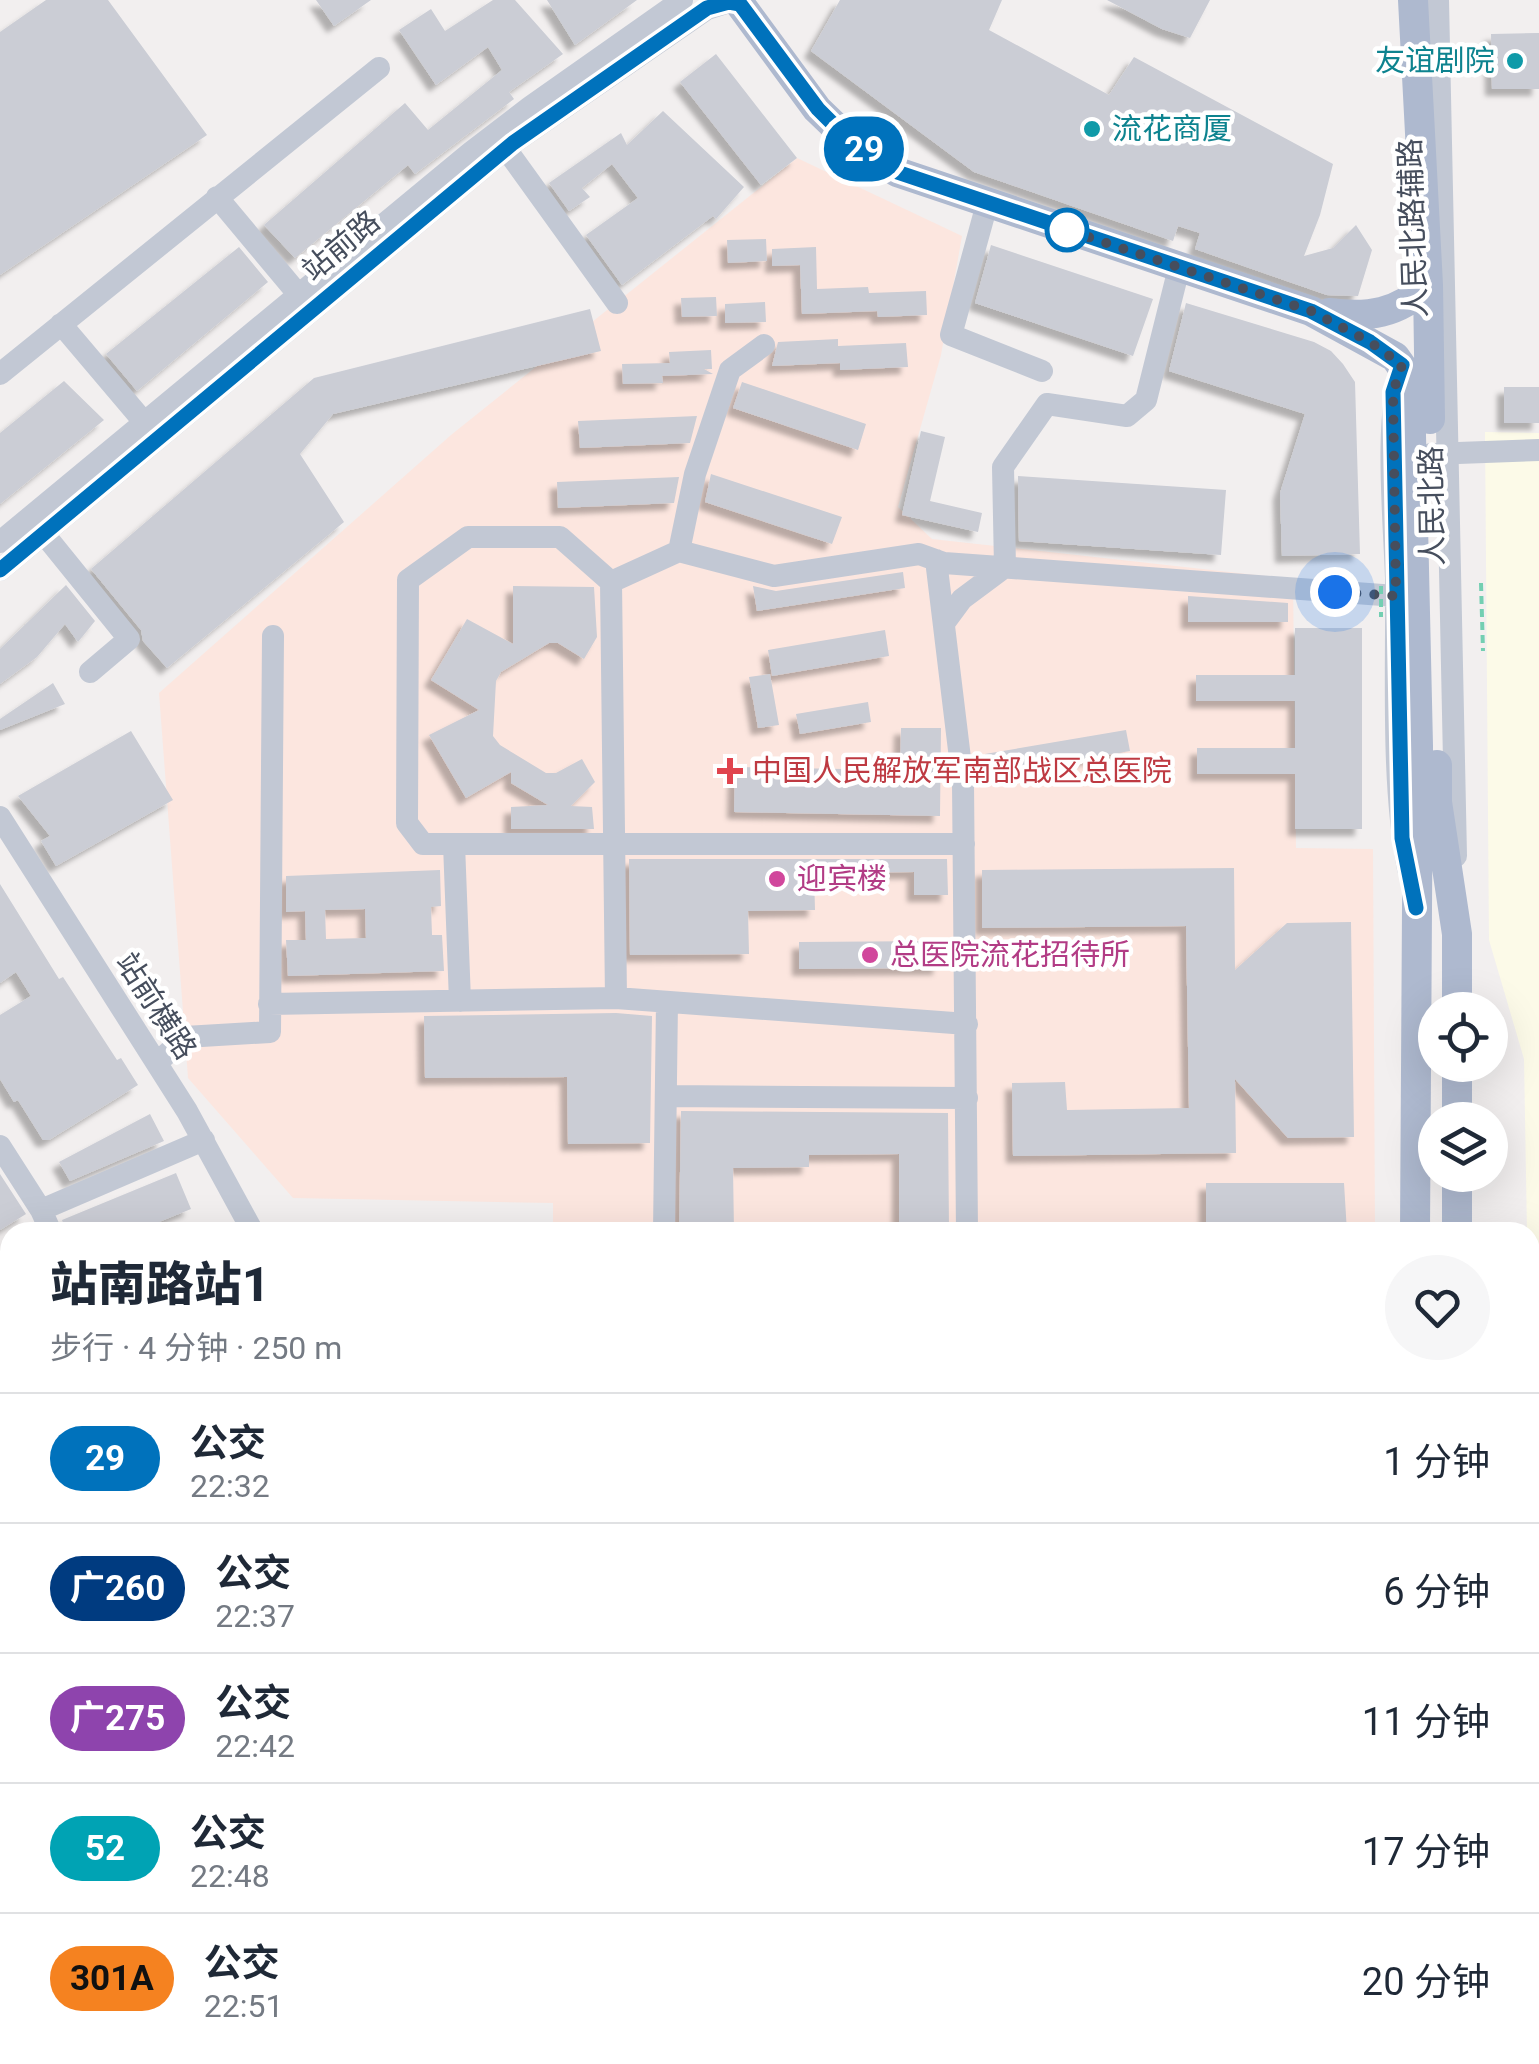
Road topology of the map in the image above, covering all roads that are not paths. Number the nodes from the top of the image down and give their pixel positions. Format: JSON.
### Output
{"nodes":[{"id":1,"x":682,"y":0,"type":"edge"},
{"id":2,"x":1413,"y":0,"type":"edge"},
{"id":3,"x":1438,"y":0,"type":"edge"},
{"id":4,"x":738,"y":2,"type":"edge"},
{"id":5,"x":378,"y":68,"type":"dead end"},
{"id":6,"x":1431,"y":141,"type":"junction"},
{"id":7,"x":506,"y":150,"type":"junction"},
{"id":8,"x":218,"y":198,"type":"junction"},
{"id":9,"x":987,"y":204,"type":"junction"},
{"id":10,"x":1179,"y":268,"type":"junction"},
{"id":11,"x":1428,"y":285,"type":"junction"},
{"id":12,"x":298,"y":294,"type":"junction"},
{"id":13,"x":617,"y":303,"type":"dead end"},
{"id":14,"x":1311,"y":311,"type":"junction"},
{"id":15,"x":61,"y":324,"type":"junction"},
{"id":16,"x":764,"y":345,"type":"dead end"},
{"id":17,"x":1042,"y":371,"type":"dead end"},
{"id":18,"x":0,"y":374,"type":"edge"},
{"id":19,"x":144,"y":422,"type":"junction"},
{"id":20,"x":1539,"y":450,"type":"edge"},
{"id":21,"x":1440,"y":454,"type":"junction"},
{"id":22,"x":44,"y":534,"type":"junction"},
{"id":23,"x":0,"y":542,"type":"edge"},
{"id":24,"x":678,"y":551,"type":"junction"},
{"id":25,"x":936,"y":560,"type":"junction"},
{"id":26,"x":1005,"y":568,"type":"junction"},
{"id":27,"x":0,"y":570,"type":"edge"},
{"id":28,"x":1397,"y":580,"type":"junction"},
{"id":29,"x":611,"y":582,"type":"junction"},
{"id":30,"x":946,"y":622,"type":"junction"},
{"id":31,"x":272,"y":636,"type":"dead end"},
{"id":32,"x":90,"y":672,"type":"dead end"},
{"id":33,"x":0,"y":817,"type":"edge"},
{"id":34,"x":614,"y":843,"type":"junction"},
{"id":35,"x":454,"y":844,"type":"junction"},
{"id":36,"x":964,"y":844,"type":"junction"},
{"id":37,"x":1458,"y":992,"type":"edge"},
{"id":38,"x":616,"y":998,"type":"junction"},
{"id":39,"x":460,"y":1001,"type":"junction"},
{"id":40,"x":667,"y":1002,"type":"junction"},
{"id":41,"x":269,"y":1004,"type":"junction"},
{"id":42,"x":967,"y":1024,"type":"junction"},
{"id":43,"x":156,"y":1063,"type":"junction"},
{"id":44,"x":666,"y":1096,"type":"junction"},
{"id":45,"x":967,"y":1098,"type":"junction"},
{"id":46,"x":204,"y":1140,"type":"junction"},
{"id":47,"x":0,"y":1146,"type":"edge"},
{"id":48,"x":1458,"y":1192,"type":"edge"},
{"id":49,"x":46,"y":1222,"type":"edge"},
{"id":50,"x":248,"y":1222,"type":"edge"},
{"id":51,"x":664,"y":1222,"type":"edge"},
{"id":52,"x":966,"y":1222,"type":"edge"},
{"id":53,"x":1415,"y":1222,"type":"edge"},
{"id":54,"x":1458,"y":1222,"type":"edge"}],
"edges":[{"from":1,"to":12,"type":"street","name":"站前路"},
{"from":2,"to":6,"type":"main road","name":"人民北路"},
{"from":3,"to":6,"type":"street","name":"人民北路辅路"},
{"from":4,"to":7,"type":"street","name":"站前路"},
{"from":4,"to":9,"type":"main road"},
{"from":5,"to":8,"type":"street"},
{"from":6,"to":11,"type":"main road","name":"人民北路"},
{"from":6,"to":21,"type":"street","name":"人民北路辅路"},
{"from":7,"to":13,"type":"street"},
{"from":7,"to":22,"type":"street","name":"站前路"},
{"from":8,"to":12,"type":"street"},
{"from":8,"to":15,"type":"street"},
{"from":9,"to":10,"type":"main road"},
{"from":9,"to":17,"type":"street"},
{"from":10,"to":14,"type":"main road"},
{"from":10,"to":26,"type":"street"},
{"from":11,"to":14,"type":"main road"},
{"from":11,"to":21,"type":"main road","name":"人民北路"},
{"from":12,"to":19,"type":"street","name":"站前路"},
{"from":14,"to":28,"type":"main road","name":"人民北路"},
{"from":15,"to":18,"type":"street"},
{"from":15,"to":19,"type":"street"},
{"from":16,"to":24,"type":"street"},
{"from":19,"to":23,"type":"street","name":"站前路"},
{"from":20,"to":21,"type":"street"},
{"from":21,"to":37,"type":"main road","name":"人民北路"},
{"from":22,"to":27,"type":"street","name":"站前路"},
{"from":22,"to":32,"type":"street"},
{"from":24,"to":25,"type":"street"},
{"from":24,"to":29,"type":"street"},
{"from":25,"to":26,"type":"street"},
{"from":25,"to":30,"type":"street"},
{"from":26,"to":28,"type":"street"},
{"from":26,"to":30,"type":"street"},
{"from":28,"to":53,"type":"main road","name":"人民北路"},
{"from":29,"to":34,"type":"street"},
{"from":29,"to":35,"type":"street"},
{"from":30,"to":36,"type":"street"},
{"from":31,"to":41,"type":"street"},
{"from":33,"to":43,"type":"street","name":"站前横路"},
{"from":34,"to":35,"type":"street"},
{"from":34,"to":36,"type":"street"},
{"from":34,"to":38,"type":"street"},
{"from":35,"to":39,"type":"street"},
{"from":36,"to":42,"type":"street"},
{"from":38,"to":39,"type":"street"},
{"from":38,"to":40,"type":"street"},
{"from":39,"to":41,"type":"street"},
{"from":40,"to":42,"type":"street"},
{"from":40,"to":44,"type":"street"},
{"from":41,"to":43,"type":"street"},
{"from":42,"to":45,"type":"street"},
{"from":43,"to":46,"type":"street","name":"站前横路"},
{"from":44,"to":45,"type":"street"},
{"from":44,"to":51,"type":"street"},
{"from":45,"to":52,"type":"street"},
{"from":46,"to":49,"type":"street"},
{"from":46,"to":50,"type":"street","name":"站前横路"},
{"from":47,"to":49,"type":"street"},
{"from":48,"to":54,"type":"main road"}]}
